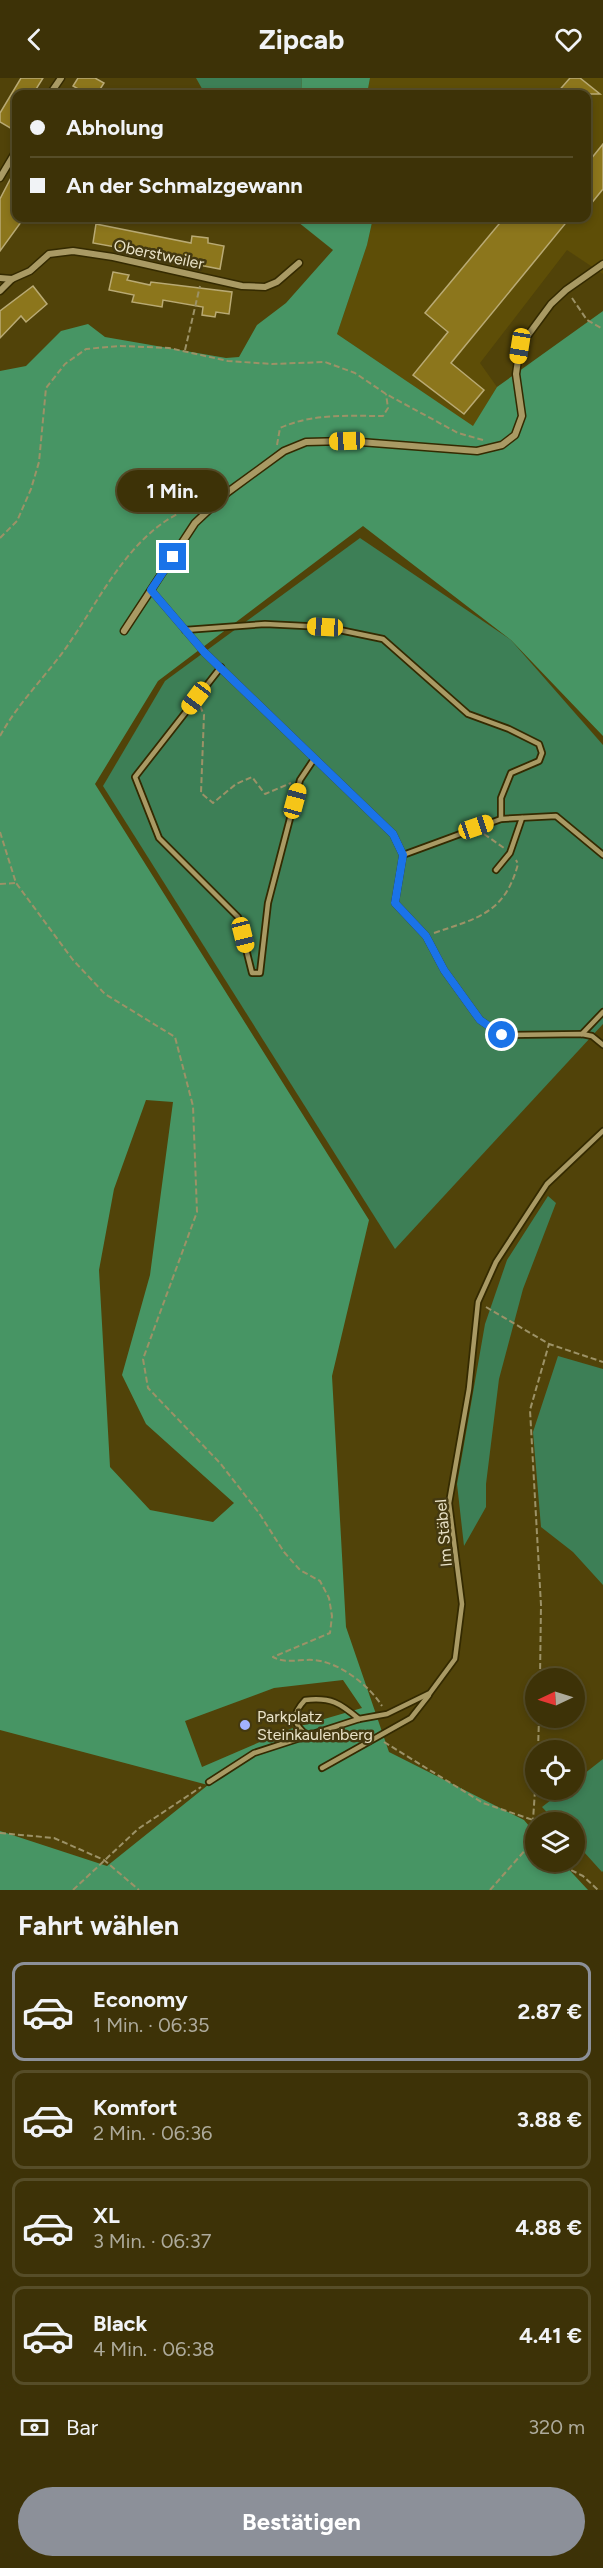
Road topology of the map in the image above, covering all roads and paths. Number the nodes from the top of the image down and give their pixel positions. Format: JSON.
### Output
{"nodes":[{"id":1,"x":12,"y":158,"type":"edge"},
{"id":2,"x":0,"y":178,"type":"edge"},
{"id":3,"x":299,"y":263,"type":"dead end"},
{"id":4,"x":603,"y":264,"type":"edge"},
{"id":5,"x":202,"y":277,"type":"junction"},
{"id":6,"x":0,"y":278,"type":"edge"},
{"id":7,"x":12,"y":279,"type":"junction"},
{"id":8,"x":566,"y":290,"type":"junction"},
{"id":9,"x":0,"y":291,"type":"edge"},
{"id":10,"x":603,"y":329,"type":"edge"},
{"id":11,"x":184,"y":352,"type":"junction"},
{"id":12,"x":386,"y":394,"type":"junction"},
{"id":13,"x":485,"y":440,"type":"dead end"},
{"id":14,"x":284,"y":451,"type":"junction"},
{"id":15,"x":201,"y":505,"type":"dead end"},
{"id":16,"x":0,"y":538,"type":"edge"},
{"id":17,"x":151,"y":590,"type":"junction"},
{"id":18,"x":185,"y":630,"type":"junction"},
{"id":19,"x":124,"y":631,"type":"dead end"},
{"id":20,"x":221,"y":667,"type":"junction"},
{"id":21,"x":196,"y":698,"type":"junction"},
{"id":22,"x":0,"y":736,"type":"edge"},
{"id":23,"x":314,"y":759,"type":"junction"},
{"id":24,"x":300,"y":780,"type":"junction"},
{"id":25,"x":522,"y":818,"type":"junction"},
{"id":26,"x":501,"y":819,"type":"junction"},
{"id":27,"x":476,"y":827,"type":"junction"},
{"id":28,"x":0,"y":832,"type":"edge"},
{"id":29,"x":510,"y":853,"type":"junction"},
{"id":30,"x":403,"y":855,"type":"junction"},
{"id":31,"x":603,"y":855,"type":"edge"},
{"id":32,"x":496,"y":870,"type":"dead end"},
{"id":33,"x":16,"y":883,"type":"junction"},
{"id":34,"x":0,"y":884,"type":"edge"},
{"id":35,"x":426,"y":936,"type":"junction"},
{"id":36,"x":603,"y":1012,"type":"edge"},
{"id":37,"x":582,"y":1034,"type":"junction"},
{"id":38,"x":603,"y":1045,"type":"edge"},
{"id":39,"x":603,"y":1131,"type":"edge"},
{"id":40,"x":478,"y":1302,"type":"junction"},
{"id":41,"x":549,"y":1344,"type":"junction"},
{"id":42,"x":603,"y":1362,"type":"edge"},
{"id":43,"x":540,"y":1668,"type":"edge"},
{"id":44,"x":430,"y":1693,"type":"junction"},
{"id":45,"x":387,"y":1714,"type":"junction"},
{"id":46,"x":359,"y":1719,"type":"junction"},
{"id":47,"x":308,"y":1736,"type":"junction"},
{"id":48,"x":376,"y":1737,"type":"junction"},
{"id":49,"x":322,"y":1768,"type":"dead end"},
{"id":50,"x":209,"y":1782,"type":"joint"},
{"id":51,"x":525,"y":1817,"type":"edge"},
{"id":52,"x":0,"y":1833,"type":"edge"},
{"id":53,"x":525,"y":1850,"type":"edge"},
{"id":54,"x":104,"y":1860,"type":"junction"},
{"id":55,"x":575,"y":1872,"type":"edge"},
{"id":56,"x":73,"y":1890,"type":"edge"},
{"id":57,"x":139,"y":1890,"type":"edge"},
{"id":58,"x":490,"y":1890,"type":"edge"},
{"id":59,"x":598,"y":1890,"type":"edge"}],
"edges":[{"from":1,"to":2,"type":"street"},
{"from":3,"to":5,"type":"street","name":"Oberstweiler"},
{"from":4,"to":8,"type":"street"},
{"from":5,"to":7,"type":"street","name":"Oberstweiler"},
{"from":5,"to":11,"type":"path"},
{"from":6,"to":7,"type":"street"},
{"from":7,"to":9,"type":"street","name":"Oberstweiler"},
{"from":8,"to":10,"type":"path"},
{"from":8,"to":14,"type":"street"},
{"from":11,"to":12,"type":"path"},
{"from":11,"to":16,"type":"path"},
{"from":12,"to":13,"type":"path"},
{"from":12,"to":14,"type":"path"},
{"from":14,"to":17,"type":"street"},
{"from":15,"to":22,"type":"path"},
{"from":17,"to":18,"type":"lane"},
{"from":17,"to":19,"type":"street"},
{"from":18,"to":20,"type":"lane"},
{"from":18,"to":26,"type":"lane"},
{"from":20,"to":21,"type":"lane"},
{"from":20,"to":23,"type":"lane"},
{"from":21,"to":24,"type":"path"},
{"from":21,"to":24,"type":"lane"},
{"from":23,"to":24,"type":"lane"},
{"from":23,"to":30,"type":"lane"},
{"from":25,"to":26,"type":"lane"},
{"from":25,"to":29,"type":"lane"},
{"from":25,"to":31,"type":"lane"},
{"from":26,"to":27,"type":"lane"},
{"from":27,"to":29,"type":"path"},
{"from":27,"to":30,"type":"lane"},
{"from":28,"to":33,"type":"path"},
{"from":29,"to":32,"type":"lane"},
{"from":29,"to":35,"type":"path"},
{"from":30,"to":35,"type":"lane"},
{"from":33,"to":34,"type":"path"},
{"from":33,"to":45,"type":"path"},
{"from":35,"to":37,"type":"lane"},
{"from":36,"to":37,"type":"lane"},
{"from":37,"to":38,"type":"lane"},
{"from":39,"to":40,"type":"lane","name":"Im Stäbel"},
{"from":40,"to":41,"type":"path"},
{"from":40,"to":44,"type":"lane","name":"Im Stäbel"},
{"from":41,"to":42,"type":"path"},
{"from":41,"to":43,"type":"path"},
{"from":44,"to":45,"type":"lane","name":"Im Stäbel"},
{"from":44,"to":48,"type":"lane"},
{"from":45,"to":46,"type":"lane","name":"Im Stäbel"},
{"from":46,"to":47,"type":"lane","name":"Im Stäbel"},
{"from":46,"to":47,"type":"lane"},
{"from":47,"to":50,"type":"lane","name":"Im Stäbel"},
{"from":48,"to":49,"type":"lane"},
{"from":48,"to":51,"type":"path"},
{"from":50,"to":54,"type":"path"},
{"from":52,"to":54,"type":"path"},
{"from":53,"to":58,"type":"path"},
{"from":54,"to":56,"type":"path"},
{"from":54,"to":57,"type":"path"},
{"from":55,"to":59,"type":"path"}]}
